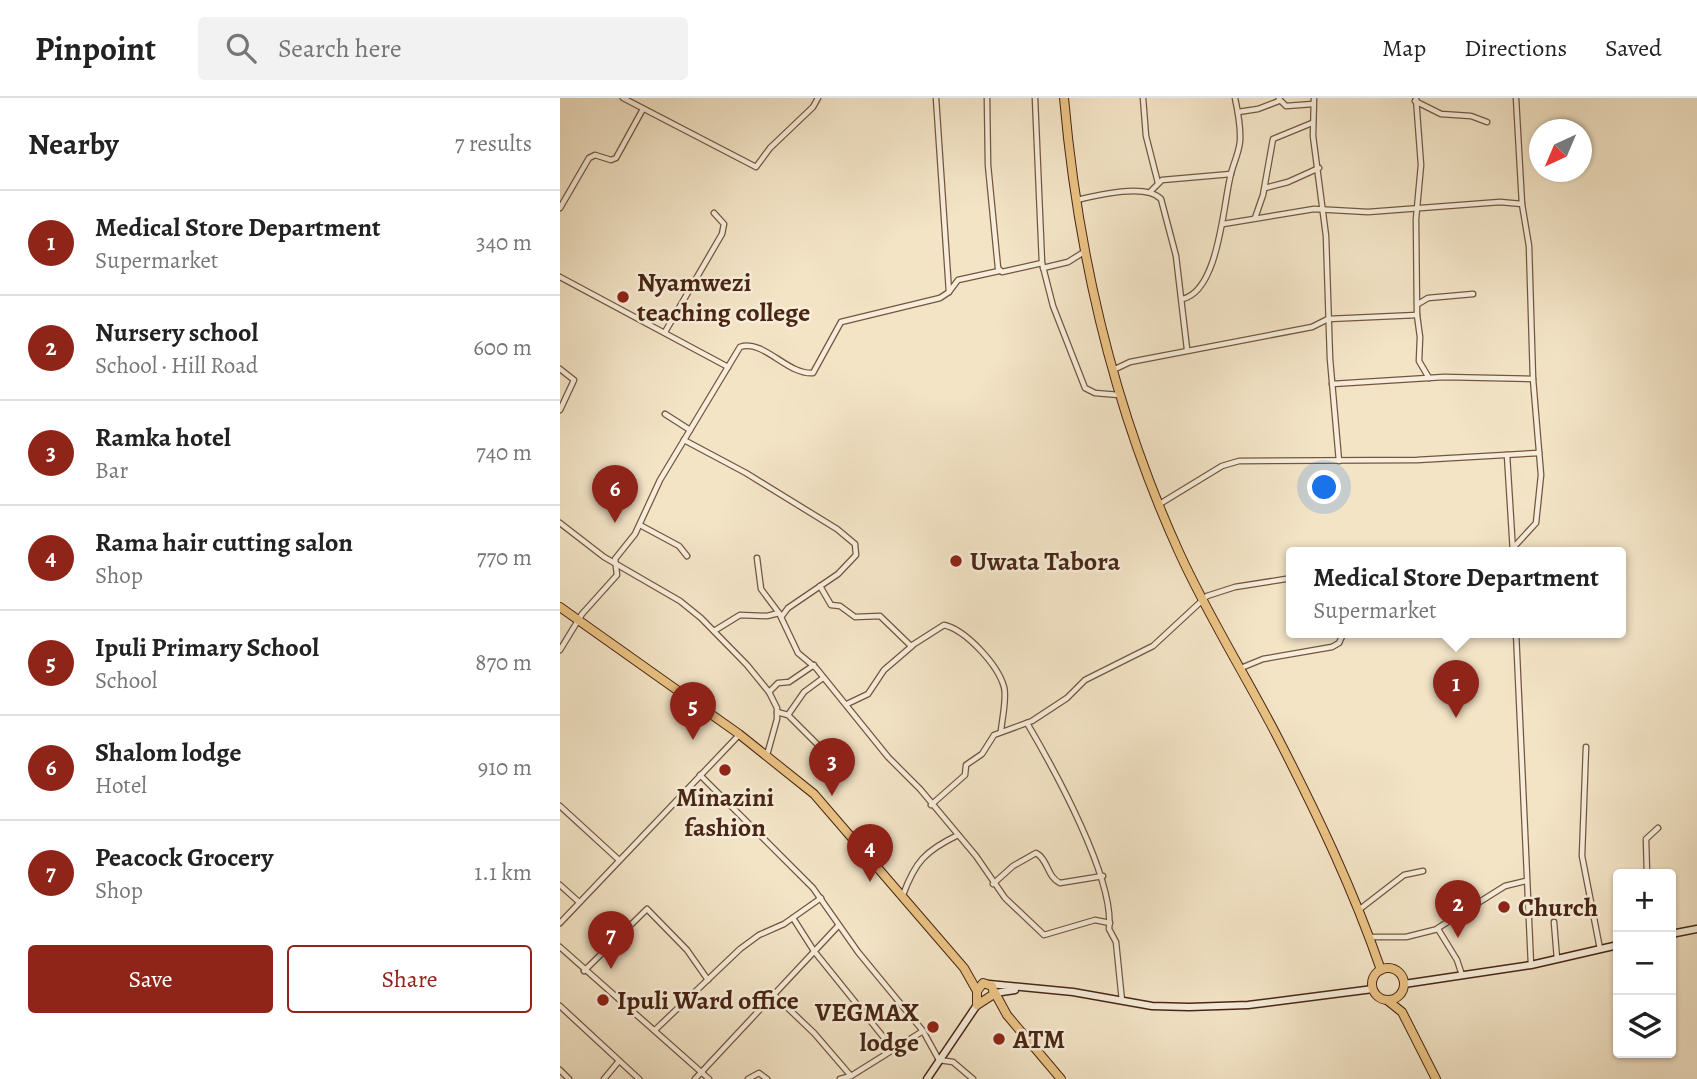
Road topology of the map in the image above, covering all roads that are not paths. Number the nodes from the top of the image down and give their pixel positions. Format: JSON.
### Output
{"nodes":[{"id":1,"x":623,"y":98,"type":"edge"},
{"id":2,"x":818,"y":98,"type":"edge"},
{"id":3,"x":936,"y":98,"type":"edge"},
{"id":4,"x":987,"y":98,"type":"edge"},
{"id":5,"x":1035,"y":98,"type":"edge"},
{"id":6,"x":1064,"y":98,"type":"edge"},
{"id":7,"x":1143,"y":98,"type":"edge"},
{"id":8,"x":1235,"y":98,"type":"edge"},
{"id":9,"x":1516,"y":98,"type":"edge"},
{"id":10,"x":1279,"y":99,"type":"edge"},
{"id":11,"x":1415,"y":100,"type":"edge"},
{"id":12,"x":1313,"y":101,"type":"edge"},
{"id":13,"x":643,"y":109,"type":"junction"},
{"id":14,"x":1238,"y":112,"type":"junction"},
{"id":15,"x":1487,"y":122,"type":"dead end"},
{"id":16,"x":1312,"y":123,"type":"junction"},
{"id":17,"x":1319,"y":168,"type":"junction"},
{"id":18,"x":1231,"y":174,"type":"junction"},
{"id":19,"x":1158,"y":183,"type":"junction"},
{"id":20,"x":1265,"y":188,"type":"junction"},
{"id":21,"x":1150,"y":191,"type":"junction"},
{"id":22,"x":1074,"y":200,"type":"junction"},
{"id":23,"x":1522,"y":204,"type":"junction"},
{"id":24,"x":1417,"y":207,"type":"junction"},
{"id":25,"x":560,"y":208,"type":"edge"},
{"id":26,"x":1323,"y":209,"type":"junction"},
{"id":27,"x":714,"y":213,"type":"dead end"},
{"id":28,"x":1254,"y":219,"type":"junction"},
{"id":29,"x":1223,"y":224,"type":"junction"},
{"id":30,"x":1084,"y":252,"type":"junction"},
{"id":31,"x":1043,"y":266,"type":"junction"},
{"id":32,"x":999,"y":271,"type":"junction"},
{"id":33,"x":560,"y":277,"type":"edge"},
{"id":34,"x":949,"y":292,"type":"junction"},
{"id":35,"x":1473,"y":294,"type":"dead end"},
{"id":36,"x":1182,"y":299,"type":"junction"},
{"id":37,"x":1417,"y":304,"type":"junction"},
{"id":38,"x":1417,"y":315,"type":"junction"},
{"id":39,"x":1328,"y":319,"type":"junction"},
{"id":40,"x":666,"y":332,"type":"junction"},
{"id":41,"x":1187,"y":349,"type":"junction"},
{"id":42,"x":728,"y":367,"type":"junction"},
{"id":43,"x":560,"y":369,"type":"edge"},
{"id":44,"x":1112,"y":370,"type":"junction"},
{"id":45,"x":1429,"y":378,"type":"junction"},
{"id":46,"x":1533,"y":379,"type":"junction"},
{"id":47,"x":1332,"y":384,"type":"junction"},
{"id":48,"x":1119,"y":395,"type":"junction"},
{"id":49,"x":560,"y":410,"type":"edge"},
{"id":50,"x":665,"y":414,"type":"dead end"},
{"id":51,"x":690,"y":430,"type":"junction"},
{"id":52,"x":684,"y":440,"type":"junction"},
{"id":53,"x":1538,"y":444,"type":"junction"},
{"id":54,"x":1529,"y":451,"type":"junction"},
{"id":55,"x":1539,"y":453,"type":"junction"},
{"id":56,"x":1507,"y":455,"type":"junction"},
{"id":57,"x":1339,"y":461,"type":"junction"},
{"id":58,"x":1158,"y":505,"type":"junction"},
{"id":59,"x":560,"y":523,"type":"edge"},
{"id":60,"x":640,"y":525,"type":"junction"},
{"id":61,"x":1513,"y":547,"type":"edge"},
{"id":62,"x":1516,"y":547,"type":"edge"},
{"id":63,"x":687,"y":556,"type":"dead end"},
{"id":64,"x":757,"y":558,"type":"dead end"},
{"id":65,"x":615,"y":563,"type":"junction"},
{"id":66,"x":1286,"y":579,"type":"edge"},
{"id":67,"x":820,"y":586,"type":"junction"},
{"id":68,"x":1202,"y":599,"type":"junction"},
{"id":69,"x":560,"y":607,"type":"edge"},
{"id":70,"x":780,"y":615,"type":"junction"},
{"id":71,"x":579,"y":619,"type":"junction"},
{"id":72,"x":714,"y":631,"type":"junction"},
{"id":73,"x":1341,"y":638,"type":"edge"},
{"id":74,"x":1516,"y":638,"type":"edge"},
{"id":75,"x":912,"y":646,"type":"junction"},
{"id":76,"x":560,"y":650,"type":"edge"},
{"id":77,"x":814,"y":665,"type":"junction"},
{"id":78,"x":1240,"y":668,"type":"junction"},
{"id":79,"x":823,"y":678,"type":"junction"},
{"id":80,"x":769,"y":692,"type":"junction"},
{"id":81,"x":847,"y":704,"type":"junction"},
{"id":82,"x":777,"y":712,"type":"junction"},
{"id":83,"x":788,"y":715,"type":"junction"},
{"id":84,"x":1027,"y":723,"type":"junction"},
{"id":85,"x":1001,"y":732,"type":"junction"},
{"id":86,"x":739,"y":734,"type":"junction"},
{"id":87,"x":834,"y":742,"type":"dead end"},
{"id":88,"x":1586,"y":747,"type":"dead end"},
{"id":89,"x":767,"y":755,"type":"junction"},
{"id":90,"x":700,"y":775,"type":"junction"},
{"id":91,"x":931,"y":805,"type":"junction"},
{"id":92,"x":560,"y":806,"type":"edge"},
{"id":93,"x":1658,"y":828,"type":"dead end"},
{"id":94,"x":958,"y":835,"type":"junction"},
{"id":95,"x":619,"y":860,"type":"junction"},
{"id":96,"x":1647,"y":869,"type":"edge"},
{"id":97,"x":1423,"y":871,"type":"dead end"},
{"id":98,"x":1103,"y":876,"type":"junction"},
{"id":99,"x":1526,"y":881,"type":"junction"},
{"id":100,"x":993,"y":884,"type":"junction"},
{"id":101,"x":560,"y":885,"type":"edge"},
{"id":102,"x":903,"y":895,"type":"junction"},
{"id":103,"x":821,"y":898,"type":"junction"},
{"id":104,"x":579,"y":902,"type":"junction"},
{"id":105,"x":1359,"y":910,"type":"junction"},
{"id":106,"x":793,"y":918,"type":"junction"},
{"id":107,"x":1554,"y":922,"type":"dead end"},
{"id":108,"x":560,"y":923,"type":"edge"},
{"id":109,"x":1110,"y":923,"type":"junction"},
{"id":110,"x":838,"y":926,"type":"junction"},
{"id":111,"x":1438,"y":929,"type":"junction"},
{"id":112,"x":1697,"y":929,"type":"edge"},
{"id":113,"x":1676,"y":933,"type":"edge"},
{"id":114,"x":1370,"y":937,"type":"junction"},
{"id":115,"x":1613,"y":946,"type":"edge"},
{"id":116,"x":560,"y":947,"type":"edge"},
{"id":117,"x":1600,"y":948,"type":"junction"},
{"id":118,"x":814,"y":951,"type":"junction"},
{"id":119,"x":1557,"y":959,"type":"junction"},
{"id":120,"x":1531,"y":965,"type":"junction"},
{"id":121,"x":1381,"y":970,"type":"junction"},
{"id":122,"x":583,"y":971,"type":"junction"},
{"id":123,"x":1462,"y":976,"type":"junction"},
{"id":124,"x":708,"y":980,"type":"junction"},
{"id":125,"x":1404,"y":984,"type":"junction"},
{"id":126,"x":983,"y":986,"type":"junction"},
{"id":127,"x":1020,"y":989,"type":"junction"},
{"id":128,"x":1373,"y":989,"type":"junction"},
{"id":129,"x":772,"y":993,"type":"junction"},
{"id":130,"x":995,"y":993,"type":"junction"},
{"id":131,"x":1401,"y":994,"type":"junction"},
{"id":132,"x":987,"y":1000,"type":"junction"},
{"id":133,"x":1387,"y":1000,"type":"junction"},
{"id":134,"x":1122,"y":1001,"type":"junction"},
{"id":135,"x":560,"y":1006,"type":"edge"},
{"id":136,"x":977,"y":1006,"type":"junction"},
{"id":137,"x":1402,"y":1012,"type":"junction"},
{"id":138,"x":1007,"y":1014,"type":"junction"},
{"id":139,"x":655,"y":1030,"type":"junction"},
{"id":140,"x":923,"y":1031,"type":"junction"},
{"id":141,"x":894,"y":1049,"type":"junction"},
{"id":142,"x":939,"y":1060,"type":"junction"},
{"id":143,"x":619,"y":1061,"type":"junction"},
{"id":144,"x":560,"y":1070,"type":"edge"},
{"id":145,"x":701,"y":1072,"type":"junction"},
{"id":146,"x":851,"y":1076,"type":"junction"},
{"id":147,"x":569,"y":1079,"type":"edge"},
{"id":148,"x":604,"y":1079,"type":"edge"},
{"id":149,"x":639,"y":1079,"type":"edge"},
{"id":150,"x":695,"y":1079,"type":"edge"},
{"id":151,"x":709,"y":1079,"type":"edge"},
{"id":152,"x":748,"y":1079,"type":"edge"},
{"id":153,"x":767,"y":1079,"type":"edge"},
{"id":154,"x":840,"y":1079,"type":"edge"},
{"id":155,"x":927,"y":1079,"type":"edge"},
{"id":156,"x":973,"y":1079,"type":"edge"},
{"id":157,"x":1060,"y":1079,"type":"edge"},
{"id":158,"x":1436,"y":1079,"type":"edge"}],
"edges":[{"from":1,"to":13,"type":"street"},
{"from":2,"to":13,"type":"street"},
{"from":3,"to":34,"type":"street"},
{"from":4,"to":32,"type":"street"},
{"from":5,"to":31,"type":"street"},
{"from":6,"to":22,"type":"highway"},
{"from":7,"to":19,"type":"street"},
{"from":8,"to":14,"type":"street"},
{"from":9,"to":23,"type":"street"},
{"from":10,"to":12,"type":"street"},
{"from":10,"to":14,"type":"street"},
{"from":11,"to":15,"type":"street"},
{"from":11,"to":24,"type":"street"},
{"from":12,"to":16,"type":"street"},
{"from":13,"to":25,"type":"street"},
{"from":14,"to":18,"type":"street"},
{"from":16,"to":17,"type":"street"},
{"from":16,"to":20,"type":"street"},
{"from":17,"to":20,"type":"street"},
{"from":17,"to":26,"type":"street"},
{"from":18,"to":19,"type":"street"},
{"from":18,"to":29,"type":"street"},
{"from":19,"to":21,"type":"street"},
{"from":20,"to":28,"type":"street"},
{"from":21,"to":22,"type":"street"},
{"from":21,"to":36,"type":"street"},
{"from":22,"to":30,"type":"highway"},
{"from":23,"to":24,"type":"street"},
{"from":23,"to":46,"type":"street"},
{"from":24,"to":26,"type":"street"},
{"from":24,"to":37,"type":"street"},
{"from":26,"to":28,"type":"street"},
{"from":26,"to":39,"type":"street"},
{"from":27,"to":40,"type":"street"},
{"from":28,"to":29,"type":"street"},
{"from":29,"to":36,"type":"street"},
{"from":30,"to":31,"type":"street"},
{"from":30,"to":44,"type":"highway"},
{"from":31,"to":32,"type":"street"},
{"from":31,"to":48,"type":"street"},
{"from":32,"to":34,"type":"street"},
{"from":33,"to":40,"type":"street"},
{"from":34,"to":42,"type":"street"},
{"from":35,"to":37,"type":"street"},
{"from":36,"to":41,"type":"street"},
{"from":37,"to":38,"type":"street"},
{"from":38,"to":39,"type":"street"},
{"from":38,"to":45,"type":"street"},
{"from":39,"to":41,"type":"street"},
{"from":39,"to":47,"type":"street"},
{"from":40,"to":42,"type":"street"},
{"from":41,"to":44,"type":"street"},
{"from":42,"to":51,"type":"street"},
{"from":43,"to":49,"type":"street"},
{"from":44,"to":48,"type":"highway"},
{"from":45,"to":46,"type":"street"},
{"from":45,"to":47,"type":"street"},
{"from":46,"to":53,"type":"street"},
{"from":47,"to":57,"type":"street"},
{"from":48,"to":58,"type":"highway"},
{"from":50,"to":51,"type":"street"},
{"from":51,"to":52,"type":"street"},
{"from":52,"to":60,"type":"street"},
{"from":52,"to":67,"type":"street"},
{"from":53,"to":54,"type":"street"},
{"from":53,"to":55,"type":"street"},
{"from":54,"to":55,"type":"street"},
{"from":54,"to":56,"type":"street"},
{"from":55,"to":62,"type":"street"},
{"from":56,"to":57,"type":"street"},
{"from":56,"to":61,"type":"street"},
{"from":57,"to":58,"type":"street"},
{"from":58,"to":68,"type":"highway"},
{"from":59,"to":65,"type":"street"},
{"from":60,"to":63,"type":"street"},
{"from":60,"to":65,"type":"street"},
{"from":64,"to":70,"type":"street"},
{"from":65,"to":71,"type":"street"},
{"from":65,"to":72,"type":"street"},
{"from":66,"to":68,"type":"street"},
{"from":67,"to":70,"type":"street"},
{"from":67,"to":75,"type":"street"},
{"from":68,"to":78,"type":"highway"},
{"from":68,"to":84,"type":"street"},
{"from":69,"to":71,"type":"highway"},
{"from":70,"to":72,"type":"street"},
{"from":70,"to":77,"type":"street"},
{"from":71,"to":76,"type":"street"},
{"from":71,"to":86,"type":"highway"},
{"from":72,"to":80,"type":"street"},
{"from":73,"to":78,"type":"street"},
{"from":74,"to":99,"type":"street"},
{"from":75,"to":81,"type":"street"},
{"from":75,"to":85,"type":"street"},
{"from":77,"to":79,"type":"street"},
{"from":77,"to":80,"type":"street"},
{"from":78,"to":105,"type":"highway"},
{"from":79,"to":81,"type":"street"},
{"from":79,"to":83,"type":"street"},
{"from":80,"to":82,"type":"street"},
{"from":81,"to":91,"type":"street"},
{"from":82,"to":83,"type":"street"},
{"from":82,"to":89,"type":"street"},
{"from":83,"to":87,"type":"street"},
{"from":84,"to":85,"type":"street"},
{"from":84,"to":98,"type":"street"},
{"from":85,"to":91,"type":"street"},
{"from":86,"to":89,"type":"highway"},
{"from":86,"to":90,"type":"street"},
{"from":88,"to":117,"type":"street"},
{"from":89,"to":102,"type":"highway"},
{"from":90,"to":95,"type":"street"},
{"from":90,"to":103,"type":"street"},
{"from":91,"to":94,"type":"street"},
{"from":92,"to":95,"type":"street"},
{"from":93,"to":96,"type":"street"},
{"from":94,"to":100,"type":"street"},
{"from":94,"to":102,"type":"street"},
{"from":95,"to":104,"type":"street"},
{"from":97,"to":105,"type":"street"},
{"from":98,"to":100,"type":"street"},
{"from":98,"to":109,"type":"street"},
{"from":99,"to":111,"type":"street"},
{"from":99,"to":120,"type":"street"},
{"from":100,"to":109,"type":"street"},
{"from":101,"to":104,"type":"street"},
{"from":102,"to":126,"type":"highway"},
{"from":103,"to":106,"type":"street"},
{"from":103,"to":110,"type":"street"},
{"from":104,"to":108,"type":"street"},
{"from":105,"to":114,"type":"highway"},
{"from":106,"to":118,"type":"street"},
{"from":106,"to":124,"type":"street"},
{"from":107,"to":119,"type":"street"},
{"from":109,"to":134,"type":"street"},
{"from":110,"to":118,"type":"street"},
{"from":110,"to":140,"type":"street"},
{"from":111,"to":114,"type":"street"},
{"from":111,"to":123,"type":"street"},
{"from":112,"to":113,"type":"main road"},
{"from":114,"to":121,"type":"highway"},
{"from":115,"to":117,"type":"main road"},
{"from":116,"to":122,"type":"street"},
{"from":117,"to":119,"type":"main road"},
{"from":118,"to":129,"type":"street"},
{"from":118,"to":141,"type":"street"},
{"from":119,"to":120,"type":"main road"},
{"from":120,"to":123,"type":"main road"},
{"from":121,"to":125,"type":"highway"},
{"from":121,"to":128,"type":"highway"},
{"from":122,"to":124,"type":"street"},
{"from":122,"to":139,"type":"street"},
{"from":123,"to":125,"type":"main road"},
{"from":124,"to":139,"type":"street"},
{"from":125,"to":131,"type":"highway"},
{"from":126,"to":127,"type":"main road"},
{"from":126,"to":130,"type":"highway"},
{"from":126,"to":136,"type":"highway"},
{"from":127,"to":130,"type":"main road"},
{"from":127,"to":134,"type":"main road"},
{"from":128,"to":133,"type":"highway"},
{"from":128,"to":134,"type":"main road"},
{"from":129,"to":145,"type":"street"},
{"from":129,"to":146,"type":"street"},
{"from":130,"to":132,"type":"highway"},
{"from":130,"to":138,"type":"highway"},
{"from":131,"to":133,"type":"highway"},
{"from":131,"to":137,"type":"highway"},
{"from":132,"to":136,"type":"highway"},
{"from":132,"to":138,"type":"highway"},
{"from":133,"to":137,"type":"highway"},
{"from":135,"to":143,"type":"street"},
{"from":136,"to":142,"type":"main road"},
{"from":137,"to":158,"type":"highway"},
{"from":138,"to":157,"type":"highway"},
{"from":139,"to":145,"type":"street"},
{"from":140,"to":141,"type":"street"},
{"from":140,"to":142,"type":"street"},
{"from":141,"to":146,"type":"street"},
{"from":142,"to":155,"type":"main road"},
{"from":142,"to":156,"type":"street"},
{"from":143,"to":148,"type":"street"},
{"from":143,"to":149,"type":"street"},
{"from":144,"to":147,"type":"street"},
{"from":145,"to":150,"type":"street"},
{"from":145,"to":151,"type":"street"},
{"from":146,"to":154,"type":"street"},
{"from":152,"to":153,"type":"street"}]}
